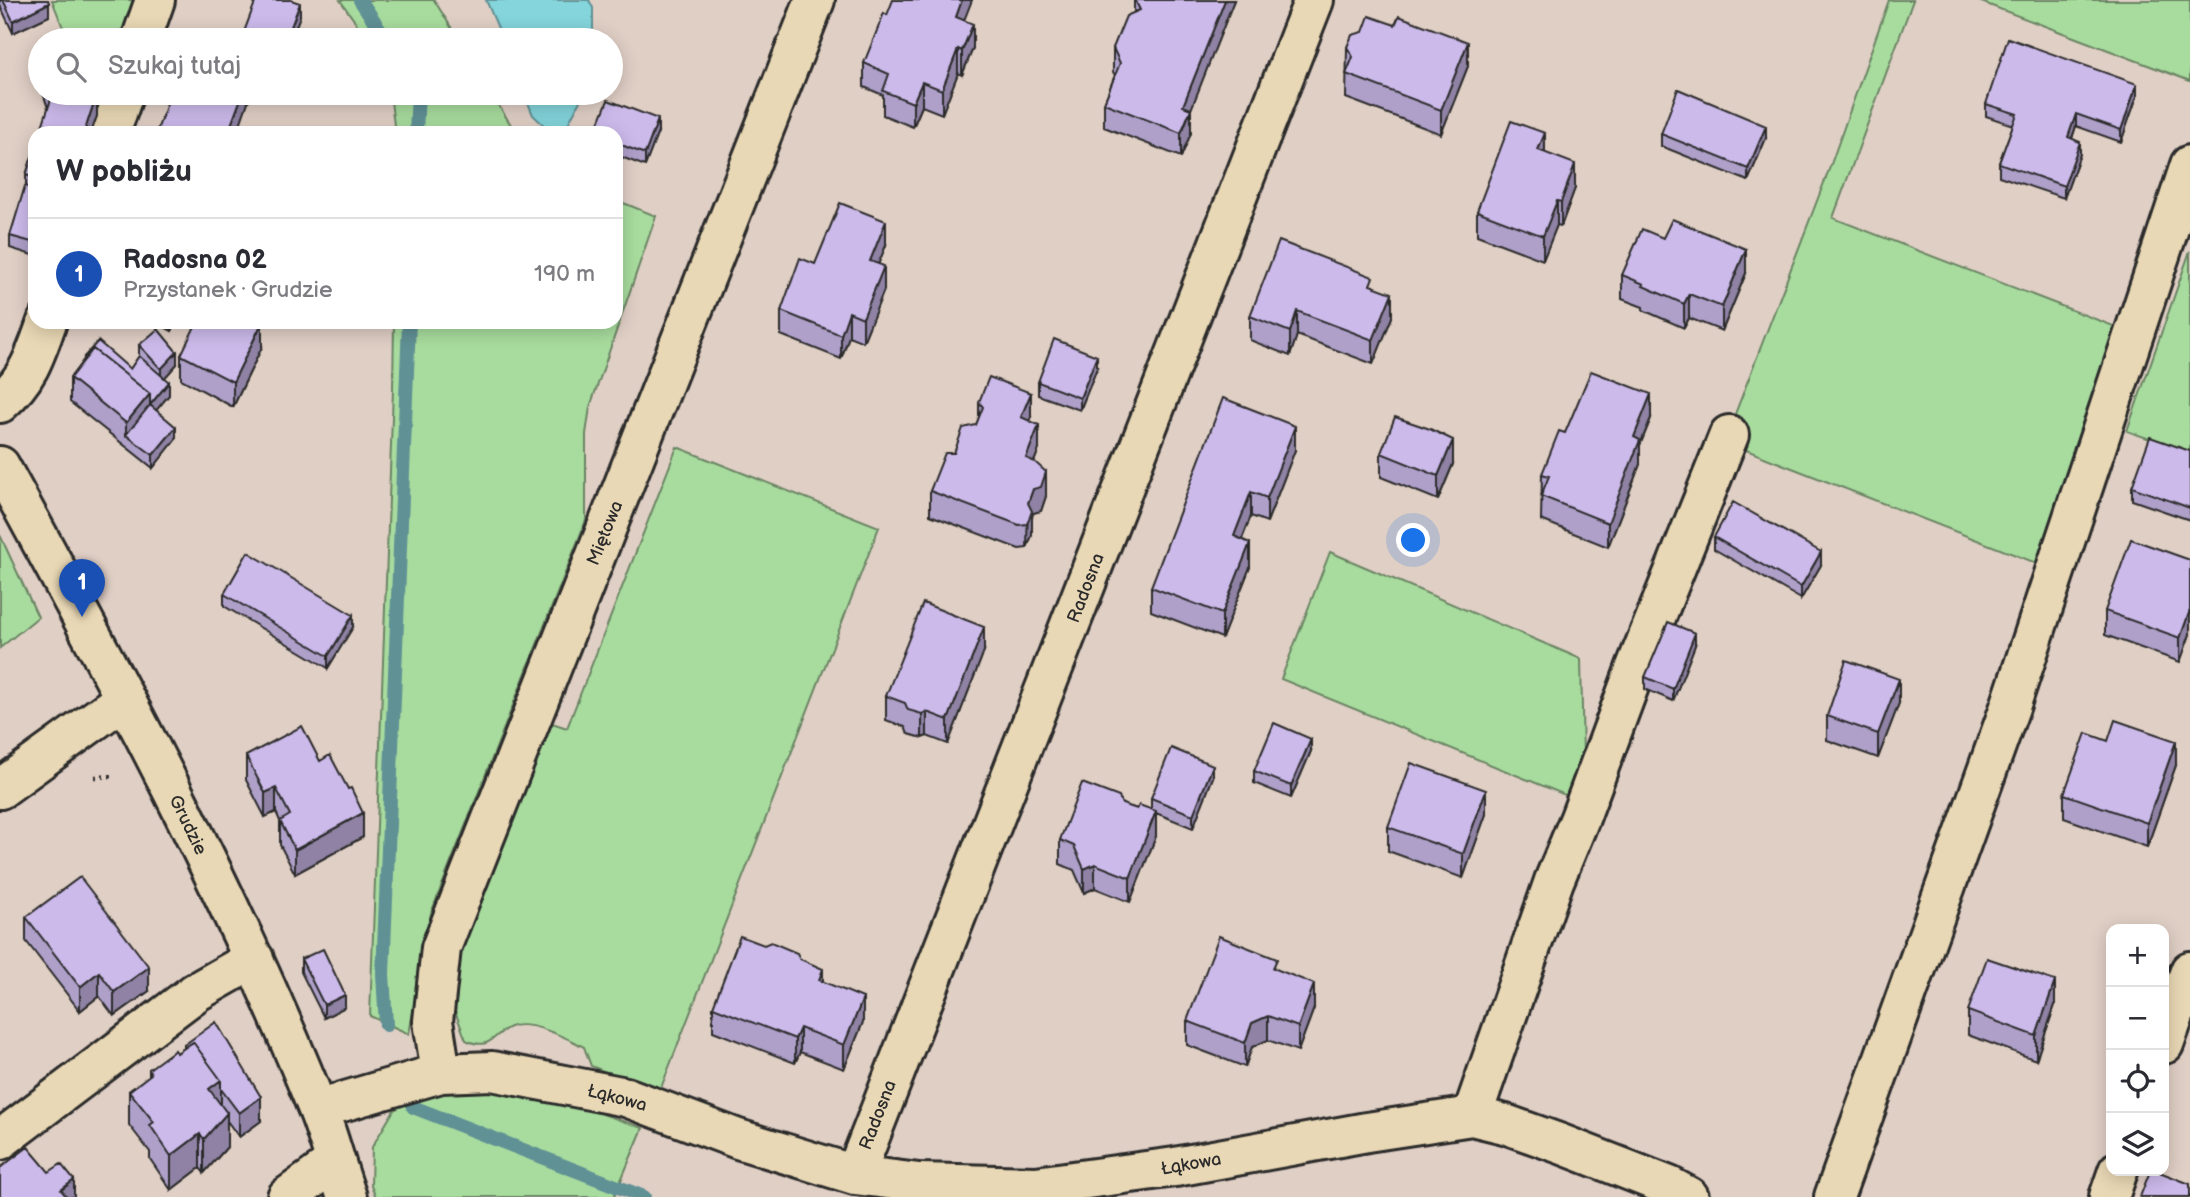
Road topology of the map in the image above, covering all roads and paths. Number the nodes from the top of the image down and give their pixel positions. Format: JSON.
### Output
{"nodes":[{"id":1,"x":155,"y":0,"type":"edge"},
{"id":2,"x":815,"y":0,"type":"edge"},
{"id":3,"x":1314,"y":0,"type":"edge"},
{"id":4,"x":146,"y":28,"type":"edge"},
{"id":5,"x":120,"y":105,"type":"edge"},
{"id":6,"x":112,"y":126,"type":"edge"},
{"id":7,"x":2190,"y":165,"type":"edge"},
{"id":8,"x":45,"y":329,"type":"edge"},
{"id":9,"x":0,"y":403,"type":"edge"},
{"id":10,"x":1729,"y":435,"type":"dead end"},
{"id":11,"x":0,"y":466,"type":"edge"},
{"id":12,"x":124,"y":699,"type":"junction"},
{"id":13,"x":0,"y":789,"type":"edge"},
{"id":14,"x":254,"y":959,"type":"junction"},
{"id":15,"x":2190,"y":971,"type":"edge"},
{"id":16,"x":2169,"y":1030,"type":"edge"},
{"id":17,"x":441,"y":1073,"type":"junction"},
{"id":18,"x":318,"y":1109,"type":"junction"},
{"id":19,"x":1472,"y":1116,"type":"junction"},
{"id":20,"x":0,"y":1140,"type":"edge"},
{"id":21,"x":855,"y":1175,"type":"junction"},
{"id":22,"x":2116,"y":1176,"type":"edge"},
{"id":23,"x":341,"y":1180,"type":"edge"},
{"id":24,"x":287,"y":1197,"type":"edge"},
{"id":25,"x":1689,"y":1197,"type":"edge"},
{"id":26,"x":1834,"y":1197,"type":"edge"},
{"id":27,"x":2109,"y":1197,"type":"edge"}],
"edges":[{"from":1,"to":4,"type":"street"},
{"from":2,"to":17,"type":"street","name":"Miętowa"},
{"from":3,"to":21,"type":"street","name":"Radosna"},
{"from":5,"to":6,"type":"street"},
{"from":7,"to":26,"type":"street"},
{"from":8,"to":9,"type":"street"},
{"from":10,"to":19,"type":"street"},
{"from":11,"to":12,"type":"street","name":"Grudzie"},
{"from":12,"to":13,"type":"street"},
{"from":12,"to":14,"type":"street","name":"Grudzie"},
{"from":14,"to":18,"type":"street","name":"Grudzie"},
{"from":14,"to":20,"type":"street"},
{"from":15,"to":16,"type":"street"},
{"from":17,"to":18,"type":"street","name":"Łąkowa"},
{"from":17,"to":21,"type":"street","name":"Łąkowa"},
{"from":18,"to":23,"type":"street","name":"Grudzie"},
{"from":19,"to":21,"type":"street","name":"Łąkowa"},
{"from":19,"to":25,"type":"street","name":"Łąkowa"},
{"from":22,"to":27,"type":"street"},
{"from":23,"to":24,"type":"street"}]}
